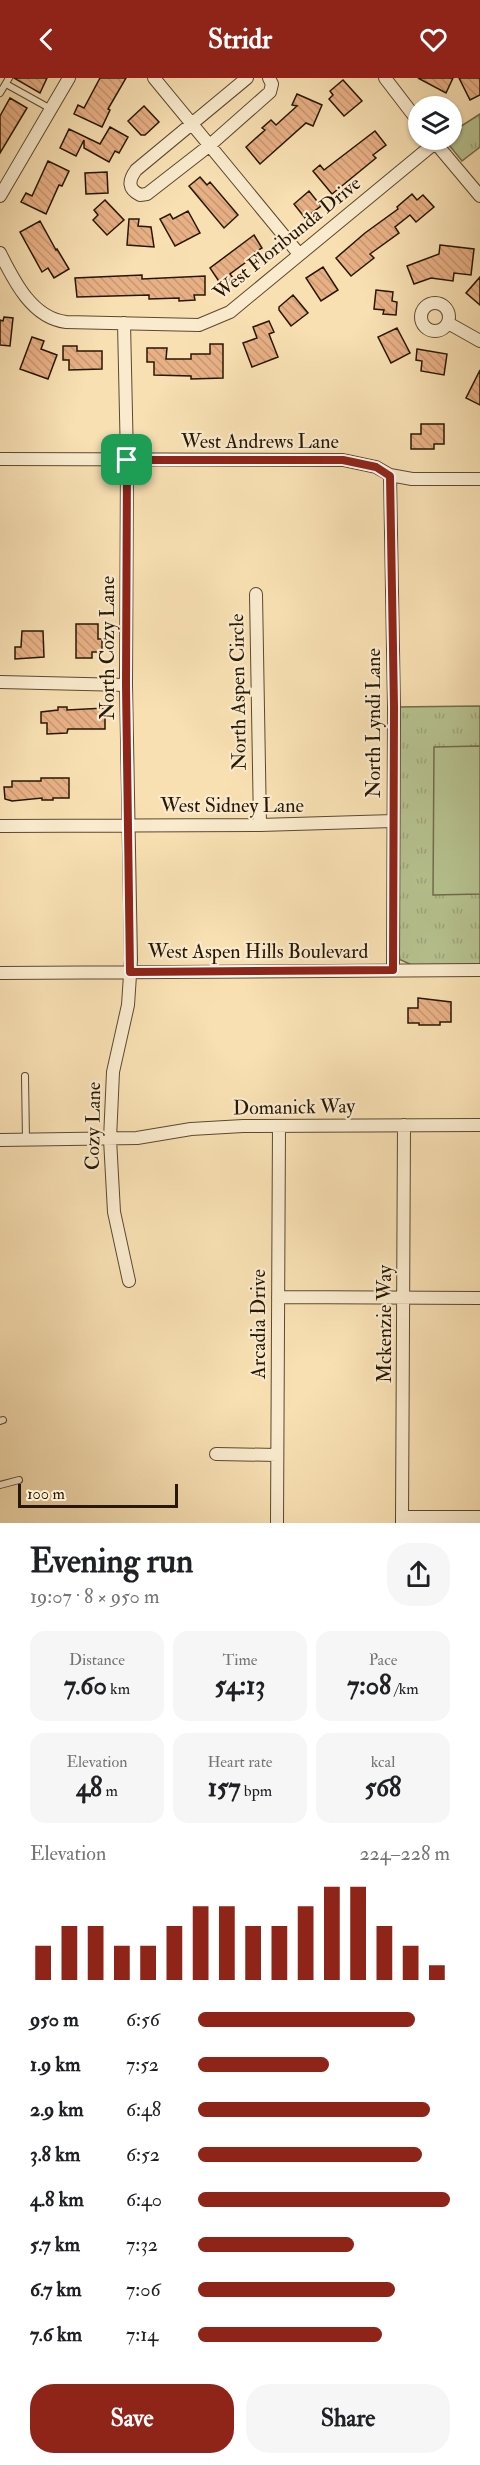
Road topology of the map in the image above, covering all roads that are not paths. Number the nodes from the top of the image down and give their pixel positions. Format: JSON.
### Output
{"nodes":[{"id":1,"x":69,"y":78,"type":"edge"},
{"id":2,"x":154,"y":78,"type":"edge"},
{"id":3,"x":247,"y":78,"type":"edge"},
{"id":4,"x":269,"y":78,"type":"edge"},
{"id":5,"x":385,"y":78,"type":"edge"},
{"id":6,"x":8,"y":81,"type":"edge"},
{"id":7,"x":0,"y":93,"type":"edge"},
{"id":8,"x":408,"y":108,"type":"edge"},
{"id":9,"x":51,"y":109,"type":"junction"},
{"id":10,"x":192,"y":124,"type":"junction"},
{"id":11,"x":210,"y":145,"type":"junction"},
{"id":12,"x":423,"y":150,"type":"edge"},
{"id":13,"x":442,"y":150,"type":"edge"},
{"id":14,"x":0,"y":196,"type":"edge"},
{"id":15,"x":480,"y":196,"type":"edge"},
{"id":16,"x":299,"y":254,"type":"junction"},
{"id":17,"x":0,"y":255,"type":"edge"},
{"id":18,"x":124,"y":323,"type":"junction"},
{"id":19,"x":448,"y":323,"type":"dead end"},
{"id":20,"x":480,"y":341,"type":"edge"},
{"id":21,"x":0,"y":459,"type":"edge"},
{"id":22,"x":127,"y":460,"type":"junction"},
{"id":23,"x":390,"y":476,"type":"junction"},
{"id":24,"x":480,"y":479,"type":"edge"},
{"id":25,"x":256,"y":594,"type":"dead end"},
{"id":26,"x":0,"y":682,"type":"edge"},
{"id":27,"x":126,"y":685,"type":"junction"},
{"id":28,"x":393,"y":821,"type":"junction"},
{"id":29,"x":127,"y":825,"type":"junction"},
{"id":30,"x":260,"y":825,"type":"junction"},
{"id":31,"x":0,"y":826,"type":"edge"},
{"id":32,"x":393,"y":970,"type":"junction"},
{"id":33,"x":480,"y":970,"type":"edge"},
{"id":34,"x":130,"y":972,"type":"junction"},
{"id":35,"x":0,"y":973,"type":"edge"},
{"id":36,"x":26,"y":1076,"type":"dead end"},
{"id":37,"x":404,"y":1125,"type":"junction"},
{"id":38,"x":480,"y":1125,"type":"edge"},
{"id":39,"x":279,"y":1126,"type":"junction"},
{"id":40,"x":110,"y":1139,"type":"junction"},
{"id":41,"x":0,"y":1140,"type":"edge"},
{"id":42,"x":26,"y":1140,"type":"junction"},
{"id":43,"x":129,"y":1281,"type":"dead end"},
{"id":44,"x":278,"y":1297,"type":"junction"},
{"id":45,"x":403,"y":1297,"type":"junction"},
{"id":46,"x":480,"y":1298,"type":"edge"},
{"id":47,"x":216,"y":1454,"type":"dead end"},
{"id":48,"x":277,"y":1455,"type":"junction"},
{"id":49,"x":19,"y":1480,"type":"dead end"},
{"id":50,"x":0,"y":1485,"type":"edge"},
{"id":51,"x":480,"y":1517,"type":"edge"},
{"id":52,"x":402,"y":1520,"type":"edge"},
{"id":53,"x":277,"y":1523,"type":"edge"}],
"edges":[{"from":1,"to":9,"type":"street"},
{"from":2,"to":10,"type":"street"},
{"from":3,"to":10,"type":"street"},
{"from":4,"to":11,"type":"street"},
{"from":5,"to":8,"type":"street"},
{"from":6,"to":7,"type":"lane"},
{"from":6,"to":9,"type":"lane"},
{"from":9,"to":14,"type":"street"},
{"from":10,"to":11,"type":"street"},
{"from":10,"to":11,"type":"street"},
{"from":11,"to":16,"type":"street"},
{"from":12,"to":16,"type":"street","name":"West Floribunda Drive"},
{"from":13,"to":15,"type":"street"},
{"from":16,"to":18,"type":"street","name":"West Floribunda Drive"},
{"from":17,"to":18,"type":"street","name":"West Floribunda Drive"},
{"from":18,"to":22,"type":"street","name":"North Cozy Lane"},
{"from":19,"to":20,"type":"street"},
{"from":21,"to":22,"type":"street","name":"West Andrews Lane"},
{"from":22,"to":23,"type":"street","name":"West Andrews Lane"},
{"from":22,"to":27,"type":"street","name":"North Cozy Lane"},
{"from":23,"to":24,"type":"street","name":"West Andrews Lane"},
{"from":23,"to":28,"type":"street","name":"North Lyndi Lane"},
{"from":25,"to":30,"type":"street","name":"North Aspen Circle"},
{"from":26,"to":27,"type":"street"},
{"from":27,"to":29,"type":"street","name":"North Cozy Lane"},
{"from":28,"to":30,"type":"street","name":"West Sidney Lane"},
{"from":28,"to":32,"type":"street","name":"North Lyndi Lane"},
{"from":29,"to":30,"type":"street","name":"West Sidney Lane"},
{"from":29,"to":31,"type":"street","name":"West Sidney Lane"},
{"from":29,"to":34,"type":"street","name":"North Cozy Lane"},
{"from":32,"to":33,"type":"street","name":"West Aspen Hills Boulevard"},
{"from":32,"to":34,"type":"street","name":"West Aspen Hills Boulevard"},
{"from":34,"to":35,"type":"street","name":"West Aspen Hills Boulevard"},
{"from":34,"to":40,"type":"street","name":"Cozy Lane"},
{"from":36,"to":42,"type":"lane"},
{"from":37,"to":38,"type":"street","name":"Domanick Way"},
{"from":37,"to":39,"type":"street","name":"Domanick Way"},
{"from":37,"to":45,"type":"street","name":"Mckenzie Way"},
{"from":39,"to":40,"type":"street","name":"Domanick Way"},
{"from":39,"to":44,"type":"street","name":"Arcadia Drive"},
{"from":40,"to":42,"type":"street","name":"Domanick Way"},
{"from":40,"to":43,"type":"street","name":"Cozy Lane"},
{"from":41,"to":42,"type":"street","name":"Domanick Way"},
{"from":44,"to":45,"type":"street"},
{"from":44,"to":48,"type":"street","name":"Arcadia Drive"},
{"from":45,"to":46,"type":"street"},
{"from":45,"to":52,"type":"street","name":"Mckenzie Way"},
{"from":47,"to":48,"type":"street"},
{"from":48,"to":53,"type":"street","name":"Arcadia Drive"},
{"from":49,"to":50,"type":"lane"},
{"from":51,"to":52,"type":"street"}]}
